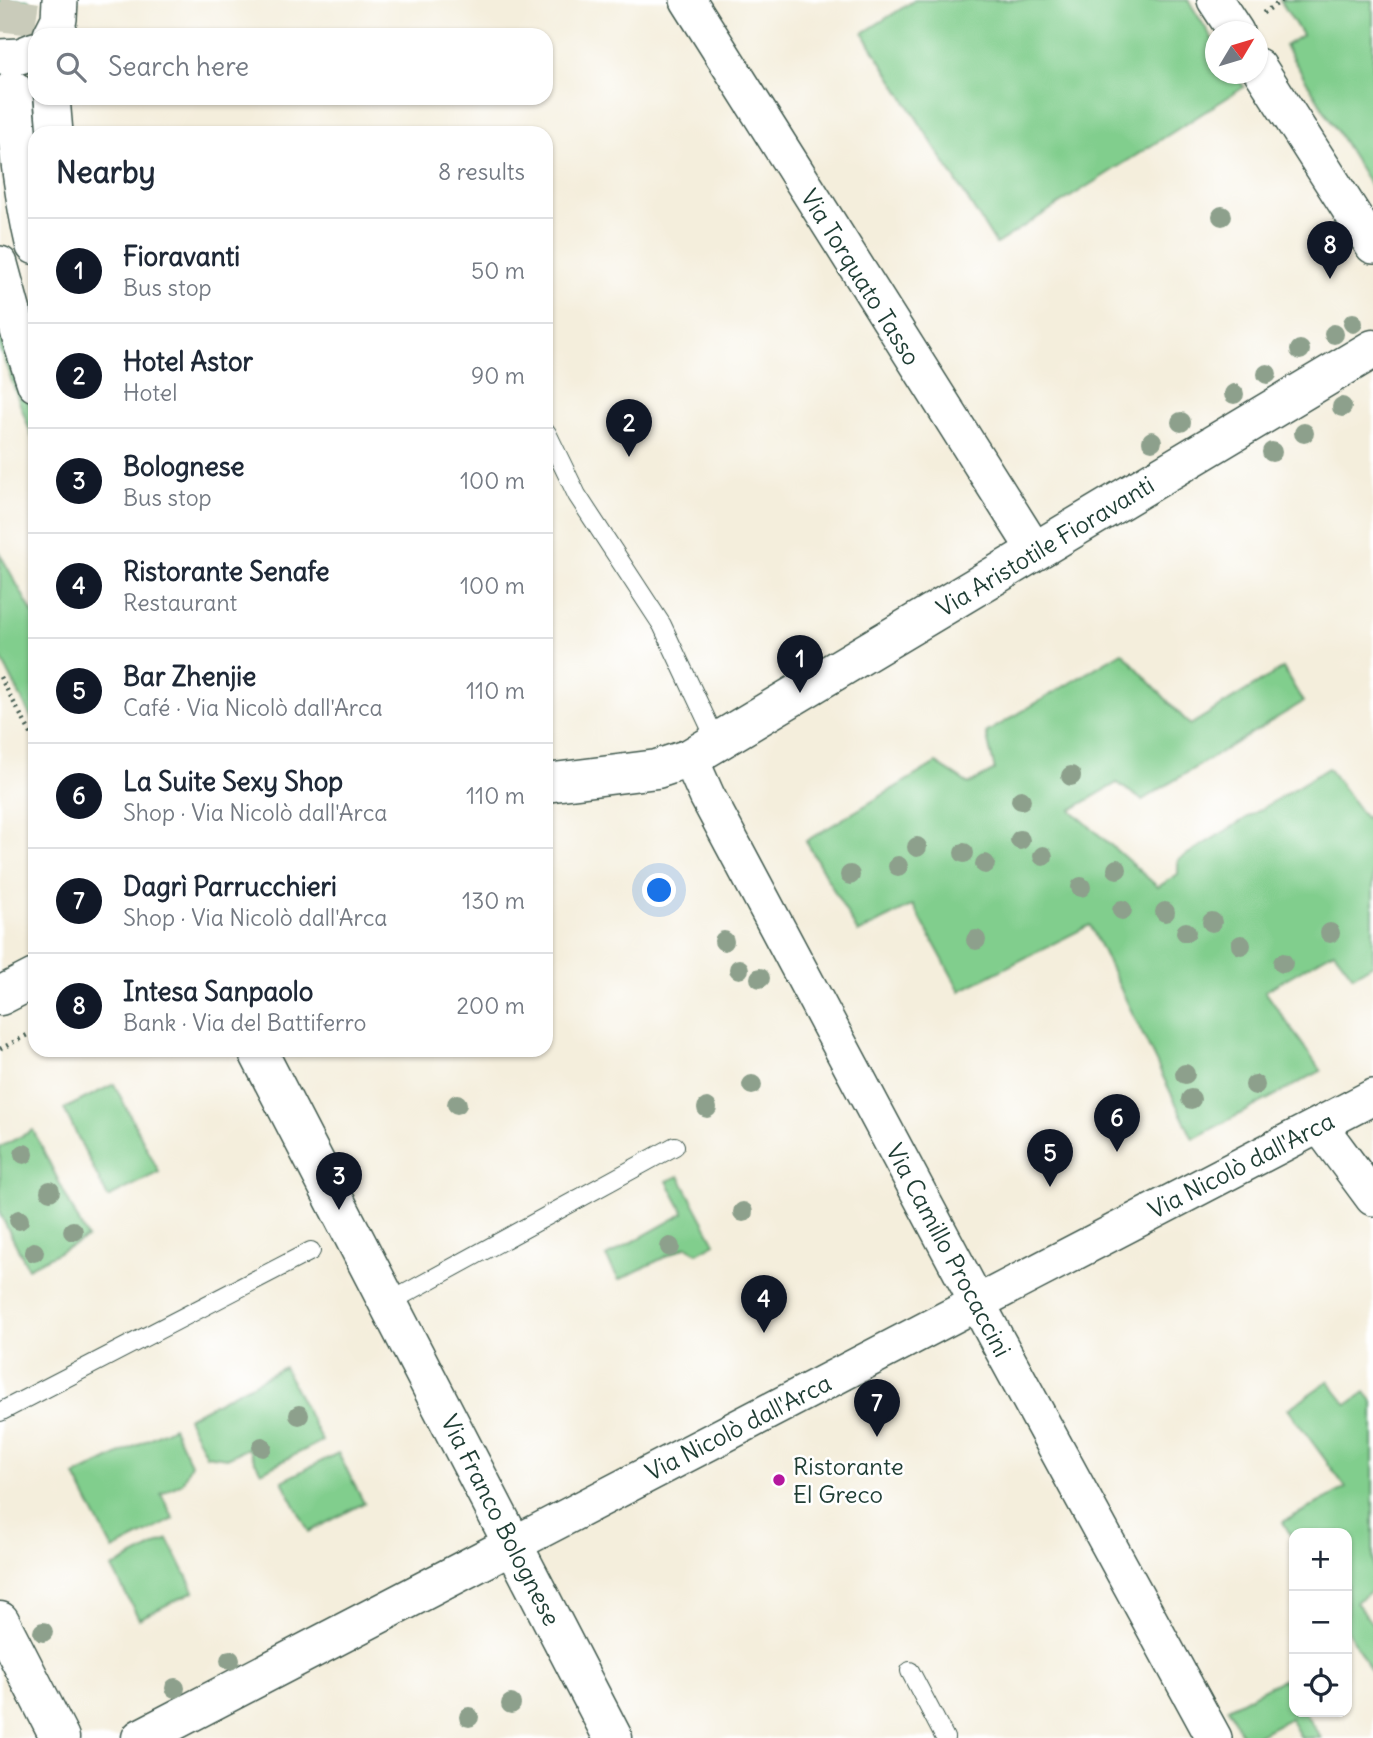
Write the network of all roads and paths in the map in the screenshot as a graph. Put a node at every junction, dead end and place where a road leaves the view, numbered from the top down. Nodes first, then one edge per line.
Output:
1 (60, 0) edge
2 (1216, 0) edge
3 (703, 6) edge
4 (1229, 21) edge
5 (54, 28) edge
6 (28, 53) edge
7 (6, 73) edge
8 (1268, 82) edge
9 (53, 105) edge
10 (54, 126) edge
11 (28, 208) edge
12 (1373, 246) edge
13 (0, 264) edge
14 (1373, 349) edge
15 (28, 362) edge
16 (553, 444) edge
17 (1035, 552) junction
18 (0, 677) edge
19 (28, 728) edge
20 (704, 750) junction
21 (553, 782) edge
22 (28, 982) edge
23 (0, 996) edge
24 (28, 1035) edge
25 (0, 1049) edge
26 (261, 1057) edge
27 (1373, 1097) edge
28 (1319, 1125) junction
29 (675, 1146) dead end
30 (1373, 1198) edge
31 (311, 1251) dead end
32 (388, 1303) junction
33 (977, 1303) junction
34 (0, 1412) edge
35 (514, 1544) junction
36 (0, 1621) edge
37 (910, 1671) dead end
38 (60, 1738) edge
39 (141, 1738) edge
40 (613, 1738) edge
41 (945, 1738) edge
42 (1214, 1738) edge

1 - 5 street
2 - 4 street
3 - 17 street, Via Torquato Tasso
6 - 7 street
7 - 11 street
8 - 12 street
9 - 10 street
13 - 15 street
14 - 17 street, Via Aristotile Fioravanti
16 - 20 lane
17 - 20 street, Via Aristotile Fioravanti
18 - 19 path
20 - 21 street, Via Aristotile Fioravanti
20 - 33 street, Via Camillo Procaccini
22 - 23 street
24 - 25 path
26 - 32 street, Via Franco Bolognese
27 - 28 street, Via Nicolò dall'Arca
28 - 30 street
28 - 33 street, Via Nicolò dall'Arca
29 - 32 lane
31 - 34 lane
32 - 35 street, Via Franco Bolognese
33 - 35 street, Via Nicolò dall'Arca
33 - 42 street, Via Camillo Procaccini
35 - 39 street, Via Nicolò dall'Arca
35 - 40 street, Via Franco Bolognese
36 - 38 street
37 - 41 lane

